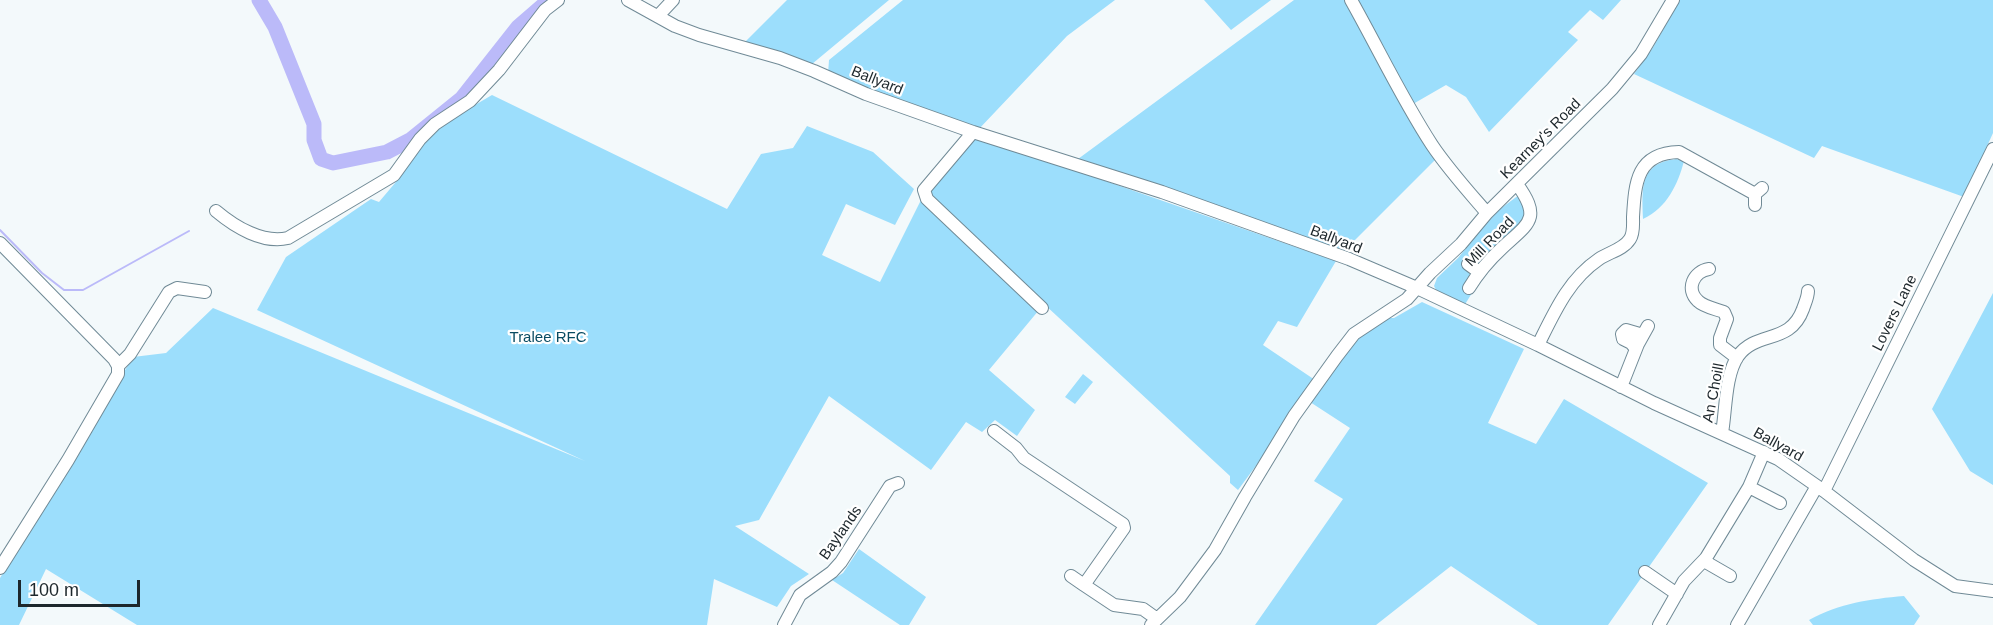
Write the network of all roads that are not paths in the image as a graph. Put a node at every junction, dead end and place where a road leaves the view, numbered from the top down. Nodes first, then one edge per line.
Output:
1 (558, 0) edge
2 (628, 0) edge
3 (673, 0) edge
4 (1351, 0) edge
5 (1672, 0) edge
6 (658, 16) junction
7 (973, 132) junction
8 (1993, 149) edge
9 (1517, 184) junction
10 (1757, 196) dead end
11 (216, 211) dead end
12 (1487, 213) junction
13 (0, 243) edge
14 (1468, 264) dead end
15 (1709, 269) dead end
16 (1479, 272) junction
17 (1417, 288) junction
18 (1469, 288) dead end
19 (205, 292) dead end
20 (1811, 294) dead end
21 (1042, 308) dead end
22 (1538, 345) junction
23 (1636, 349) junction
24 (1737, 358) junction
25 (118, 366) junction
26 (1621, 387) junction
27 (994, 431) dead end
28 (1722, 433) junction
29 (1764, 452) junction
30 (898, 483) dead end
31 (1749, 487) junction
32 (1821, 489) junction
33 (1780, 503) dead end
34 (1704, 561) junction
35 (0, 568) edge
36 (1645, 572) dead end
37 (1071, 576) dead end
38 (1730, 576) dead end
39 (1084, 585) junction
40 (1993, 591) edge
41 (1677, 594) junction
42 (1154, 622) edge
43 (784, 625) edge
44 (1659, 625) edge
45 (1737, 625) edge

1 - 11 street
2 - 6 street, Ballyard
3 - 6 street
4 - 12 street
5 - 9 street, Kearney's Road
6 - 7 street, Ballyard
7 - 17 street, Ballyard
7 - 21 street
8 - 32 street, Lovers Lane
9 - 12 street, Kearney's Road
9 - 16 street, Mill Road
10 - 22 street
12 - 17 street, Kearney's Road
13 - 25 street
14 - 16 street
15 - 24 street, An Choill
16 - 18 street, Mill Road
17 - 22 street, Ballyard
17 - 42 street, Kearney's Road
19 - 25 street
20 - 24 street, An Choill
22 - 26 street, Ballyard
23 - 23 street
23 - 26 street
24 - 28 street, An Choill
25 - 35 street
26 - 28 street, Ballyard
27 - 39 street
28 - 29 street, Ballyard
29 - 31 street
29 - 32 street, Ballyard
30 - 43 street, Baylands
31 - 33 street
31 - 34 street
32 - 40 street, Ballyard
32 - 45 street, Lovers Lane
34 - 38 street
34 - 41 street
36 - 41 street
37 - 39 street
39 - 42 street
41 - 44 street

